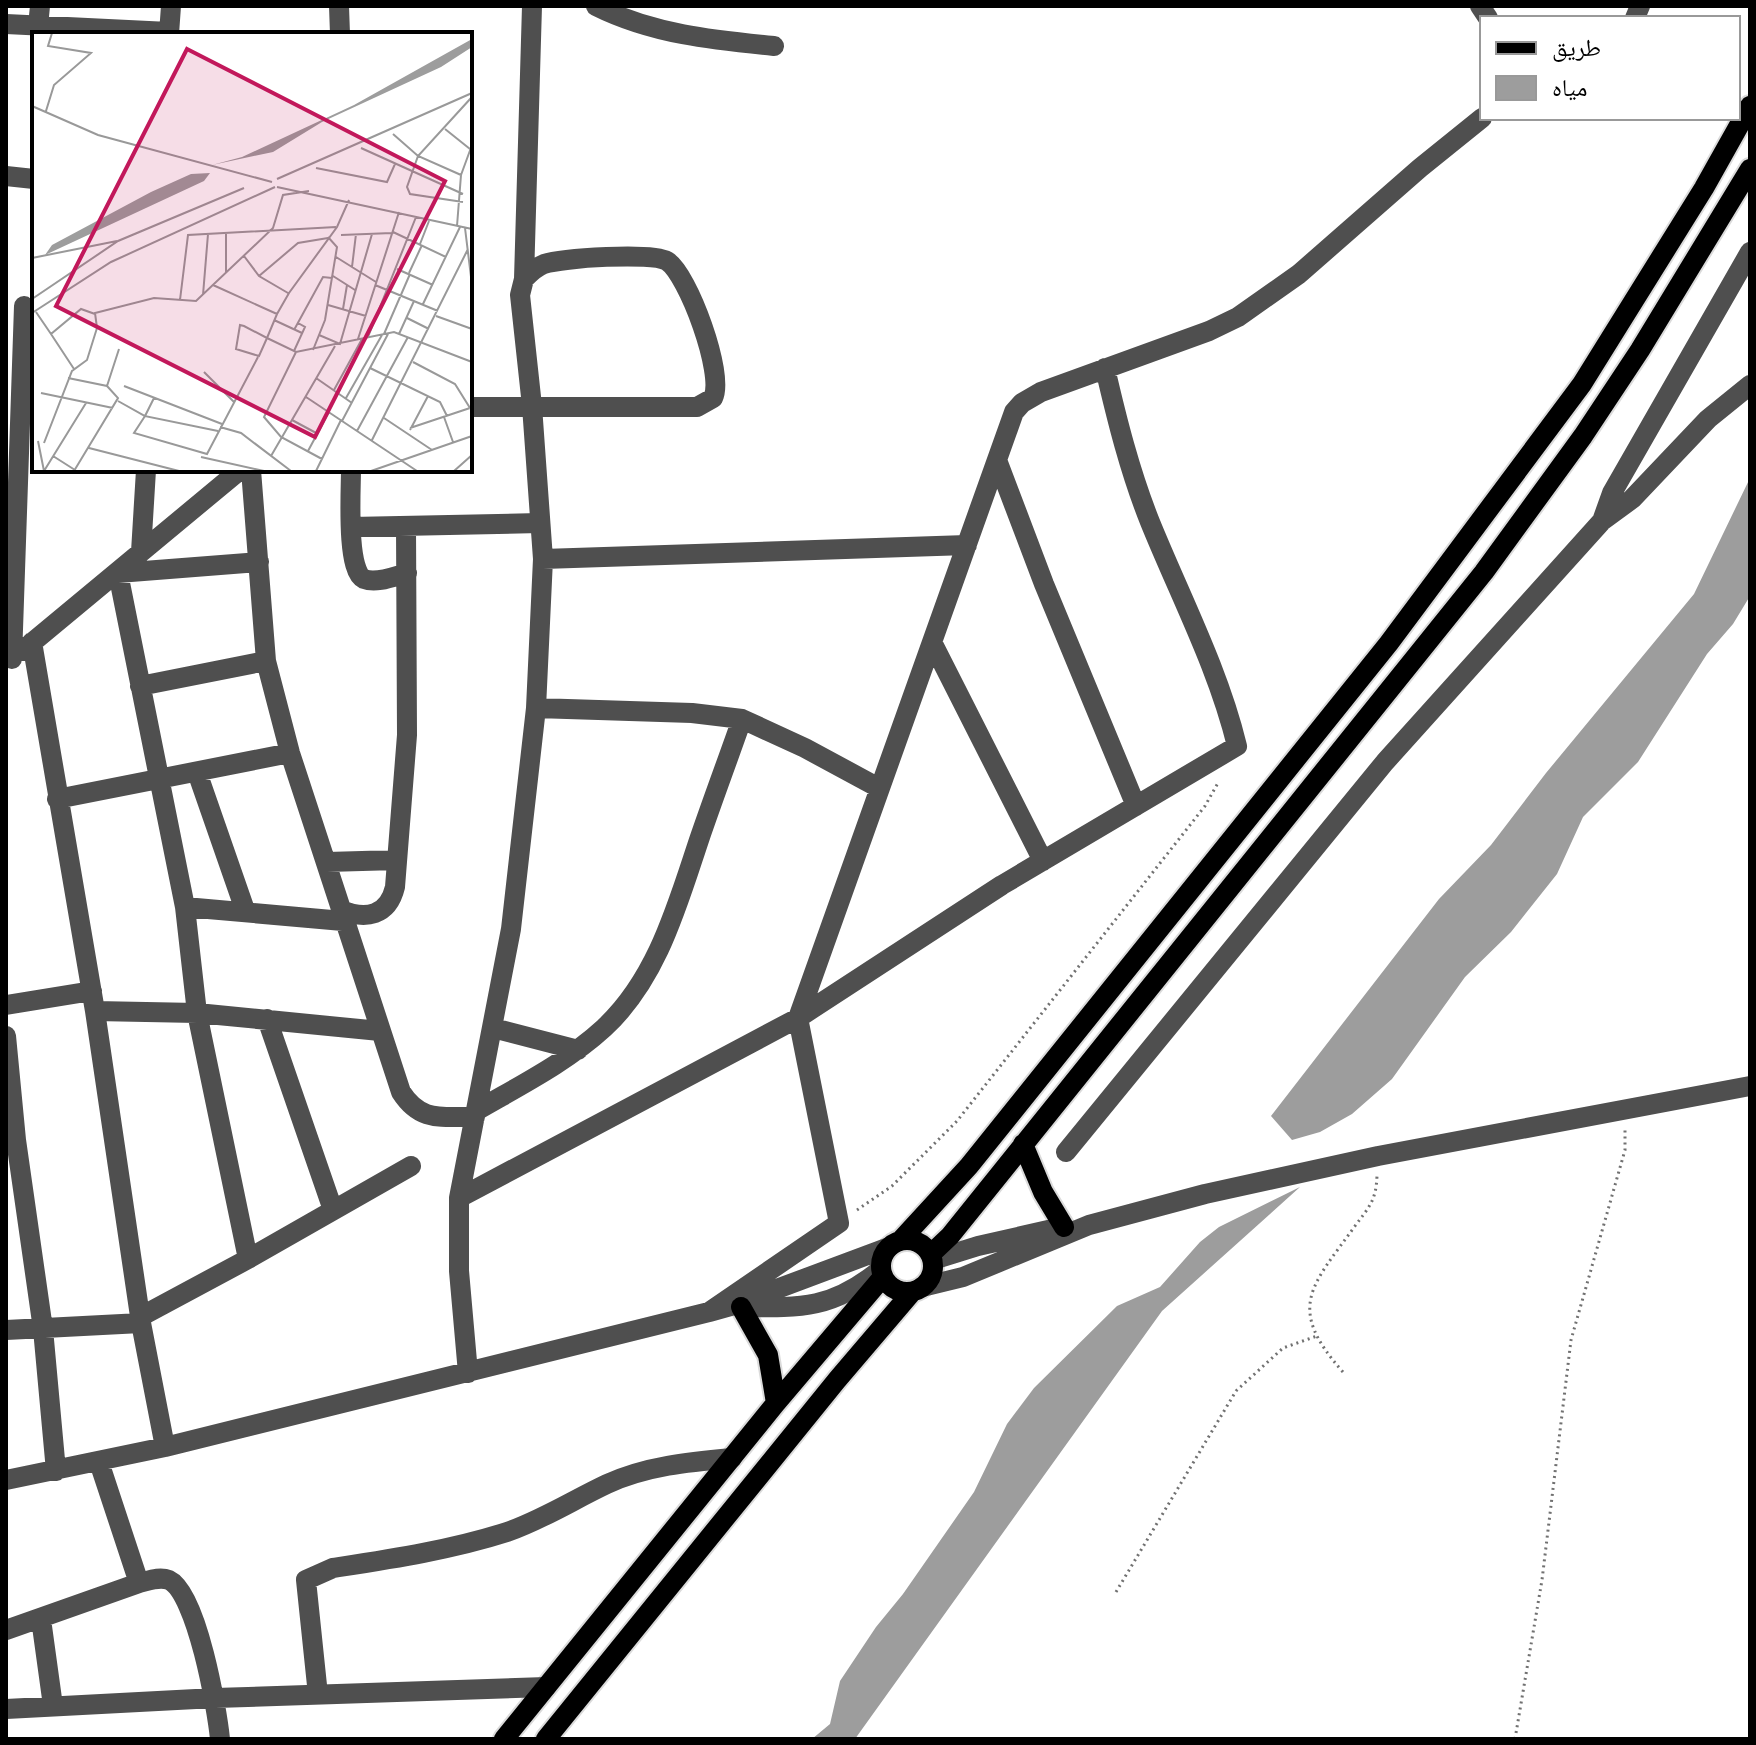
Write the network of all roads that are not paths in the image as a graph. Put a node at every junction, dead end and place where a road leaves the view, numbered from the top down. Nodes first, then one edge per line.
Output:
1 (171, 6) edge
2 (339, 6) edge
3 (532, 6) edge
4 (596, 6) edge
5 (39, 16) edge
6 (6, 24) edge
7 (161, 32) edge
8 (169, 32) edge
9 (340, 32) edge
10 (774, 46) dead end
11 (1750, 106) edge
12 (1480, 120) edge
13 (1750, 169) edge
14 (6, 176) edge
15 (32, 179) edge
16 (1750, 252) edge
17 (524, 279) junction
18 (21, 306) edge
19 (1105, 368) junction
20 (1750, 385) edge
21 (532, 406) junction
22 (472, 407) edge
23 (997, 460) junction
24 (146, 472) edge
25 (238, 472) edge
26 (251, 472) edge
27 (351, 472) edge
28 (12, 496) edge
29 (1602, 521) junction
30 (540, 523) junction
31 (406, 526) junction
32 (351, 527) junction
33 (967, 545) junction
34 (141, 552) junction
35 (543, 559) junction
36 (259, 562) junction
37 (118, 573) junction
38 (407, 573) junction
39 (32, 642) junction
40 (932, 642) junction
41 (266, 661) junction
42 (9, 662) edge
43 (140, 686) junction
44 (536, 708) junction
45 (742, 719) junction
46 (290, 753) junction
47 (197, 772) junction
48 (161, 779) junction
49 (879, 788) junction
50 (57, 799) junction
51 (1136, 806) junction
52 (397, 860) junction
53 (1043, 861) junction
54 (327, 862) junction
55 (185, 907) junction
56 (245, 910) junction
57 (342, 915) junction
58 (94, 1001) junction
59 (6, 1005) edge
60 (197, 1013) junction
61 (798, 1018) junction
62 (267, 1019) junction
63 (493, 1028) junction
64 (380, 1031) junction
65 (6, 1036) edge
66 (578, 1050) junction
67 (1750, 1086) edge
68 (476, 1114) junction
69 (11, 1140) edge
70 (1023, 1144) junction
71 (1066, 1152) dead end
72 (411, 1166) dead end
73 (459, 1198) junction
74 (333, 1210) junction
75 (1089, 1225) junction
76 (1064, 1227) junction
77 (895, 1244) junction
78 (932, 1257) junction
79 (248, 1259) junction
80 (881, 1274) junction
81 (917, 1290) junction
82 (738, 1306) junction
83 (709, 1312) junction
84 (140, 1320) junction
85 (43, 1329) junction
86 (6, 1330) edge
87 (468, 1373) junction
88 (776, 1403) junction
89 (165, 1447) junction
90 (732, 1458) junction
91 (99, 1462) junction
92 (56, 1471) junction
93 (6, 1480) edge
94 (139, 1583) junction
95 (41, 1619) junction
96 (6, 1630) edge
97 (546, 1687) junction
98 (318, 1695) junction
99 (215, 1698) junction
100 (53, 1706) junction
101 (6, 1709) edge
102 (220, 1739) edge
103 (504, 1739) edge
104 (546, 1739) edge

1 - 8 street
2 - 9 street
3 - 17 street
4 - 10 street
5 - 6 street
5 - 7 street
11 - 77 main road
12 - 19 street
13 - 70 main road
14 - 15 street
16 - 29 street
17 - 21 street
17 - 21 street
18 - 28 street
19 - 23 street
19 - 51 street
20 - 29 street
21 - 22 street
21 - 30 street
23 - 33 street
23 - 51 street
24 - 34 street
25 - 34 street
26 - 36 street
27 - 32 street
28 - 42 street
29 - 71 street
30 - 31 street
30 - 35 street
31 - 32 street
31 - 38 street
32 - 38 street
33 - 35 street
33 - 40 street
34 - 37 street
35 - 44 street
36 - 37 street
36 - 41 street
37 - 39 street
37 - 43 street
38 - 52 street
39 - 42 street
39 - 50 street
40 - 49 street
40 - 53 street
41 - 43 street
41 - 46 street
43 - 48 street
44 - 45 street
44 - 63 street
45 - 49 street
45 - 66 street
46 - 47 street
46 - 54 street
47 - 48 street
47 - 56 street
48 - 50 street
48 - 55 street
49 - 61 street
50 - 58 street
51 - 53 street
52 - 54 street
52 - 57 street
53 - 61 street
54 - 57 street
55 - 56 street
55 - 60 street
56 - 57 street
57 - 64 street
58 - 59 street
58 - 60 street
58 - 84 street
60 - 62 street
60 - 79 street
61 - 73 street
61 - 83 street
62 - 64 street
62 - 74 street
63 - 66 street
63 - 68 street
64 - 68 street
65 - 69 street
66 - 68 street
67 - 75 street
68 - 73 street
69 - 85 street
70 - 76 main road
70 - 78 main road
72 - 74 street
73 - 87 street
74 - 79 street
75 - 76 street
75 - 81 street
76 - 78 street
77 - 78 main road
77 - 80 main road
77 - 82 street
78 - 81 main road
79 - 84 street
80 - 81 main road
80 - 82 street
80 - 88 main road
81 - 104 main road
82 - 83 street
82 - 88 main road
83 - 87 street
84 - 85 street
84 - 89 street
85 - 86 street
85 - 92 street
87 - 89 street
88 - 90 main road
89 - 91 street
90 - 97 main road
90 - 98 street
91 - 92 street
91 - 94 street
92 - 93 street
94 - 95 street
94 - 99 street
95 - 96 street
95 - 100 street
97 - 98 street
97 - 103 main road
98 - 99 street
99 - 100 street
99 - 102 street
100 - 101 street

